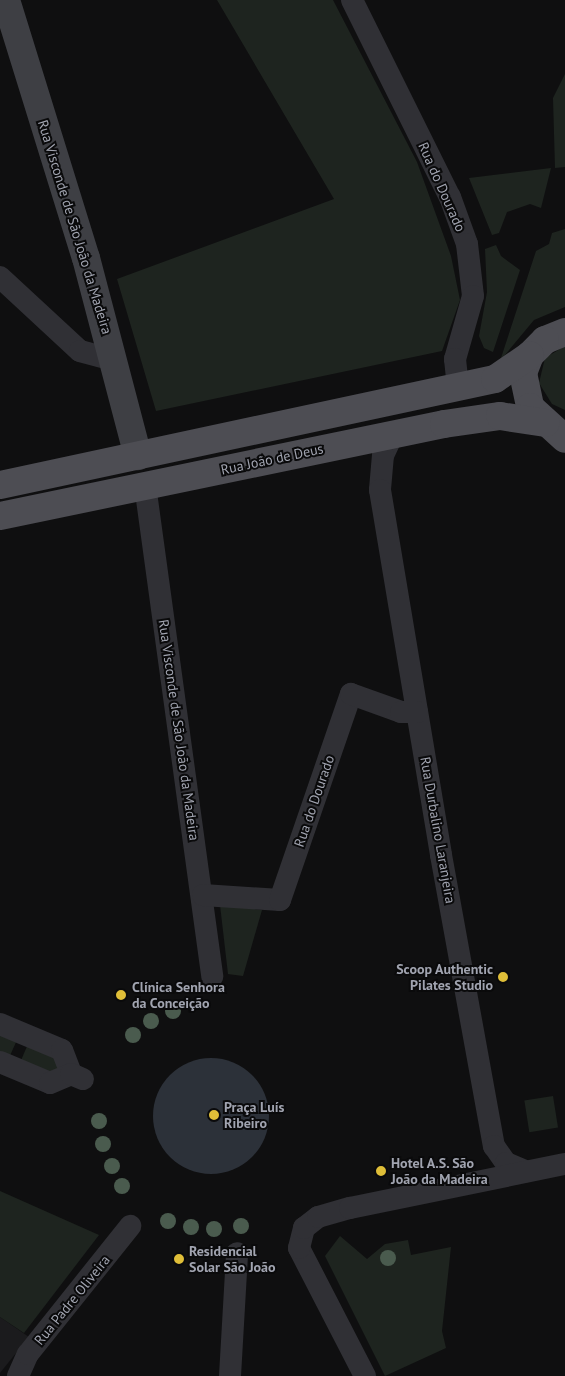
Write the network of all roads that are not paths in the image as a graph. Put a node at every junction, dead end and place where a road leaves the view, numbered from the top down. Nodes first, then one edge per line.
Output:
1 (6, 0) edge
2 (352, 0) edge
3 (0, 277) edge
4 (565, 332) edge
5 (530, 355) junction
6 (114, 360) junction
7 (458, 387) junction
8 (557, 430) edge
9 (393, 434) junction
10 (138, 456) junction
11 (0, 485) edge
12 (145, 485) junction
13 (0, 516) edge
14 (417, 712) junction
15 (203, 896) junction
16 (212, 976) dead end
17 (0, 1024) edge
18 (0, 1062) edge
19 (565, 1164) edge
20 (525, 1171) junction
21 (130, 1226) dead end
22 (237, 1253) dead end
23 (18, 1376) edge
24 (230, 1376) edge
25 (365, 1376) edge

1 - 6 street, Rua Visconde de São João da Madeira
2 - 7 street, Rua do Dourado
3 - 6 street
4 - 5 main road
5 - 7 main road
5 - 8 main road
6 - 10 street, Rua Visconde de São João da Madeira
7 - 10 main road
8 - 9 main road, Rua João de Deus
9 - 12 main road, Rua João de Deus
9 - 14 street, Rua Durbalino Laranjeira
10 - 11 main road
12 - 13 main road, Rua João de Deus
12 - 15 street, Rua Visconde de São João da Madeira
14 - 15 street, Rua do Dourado
14 - 20 street, Rua Durbalino Laranjeira
15 - 16 street, Rua Visconde de São João da Madeira
17 - 18 street
19 - 20 street
20 - 25 street
21 - 23 street, Rua Padre Oliveira
22 - 24 street

